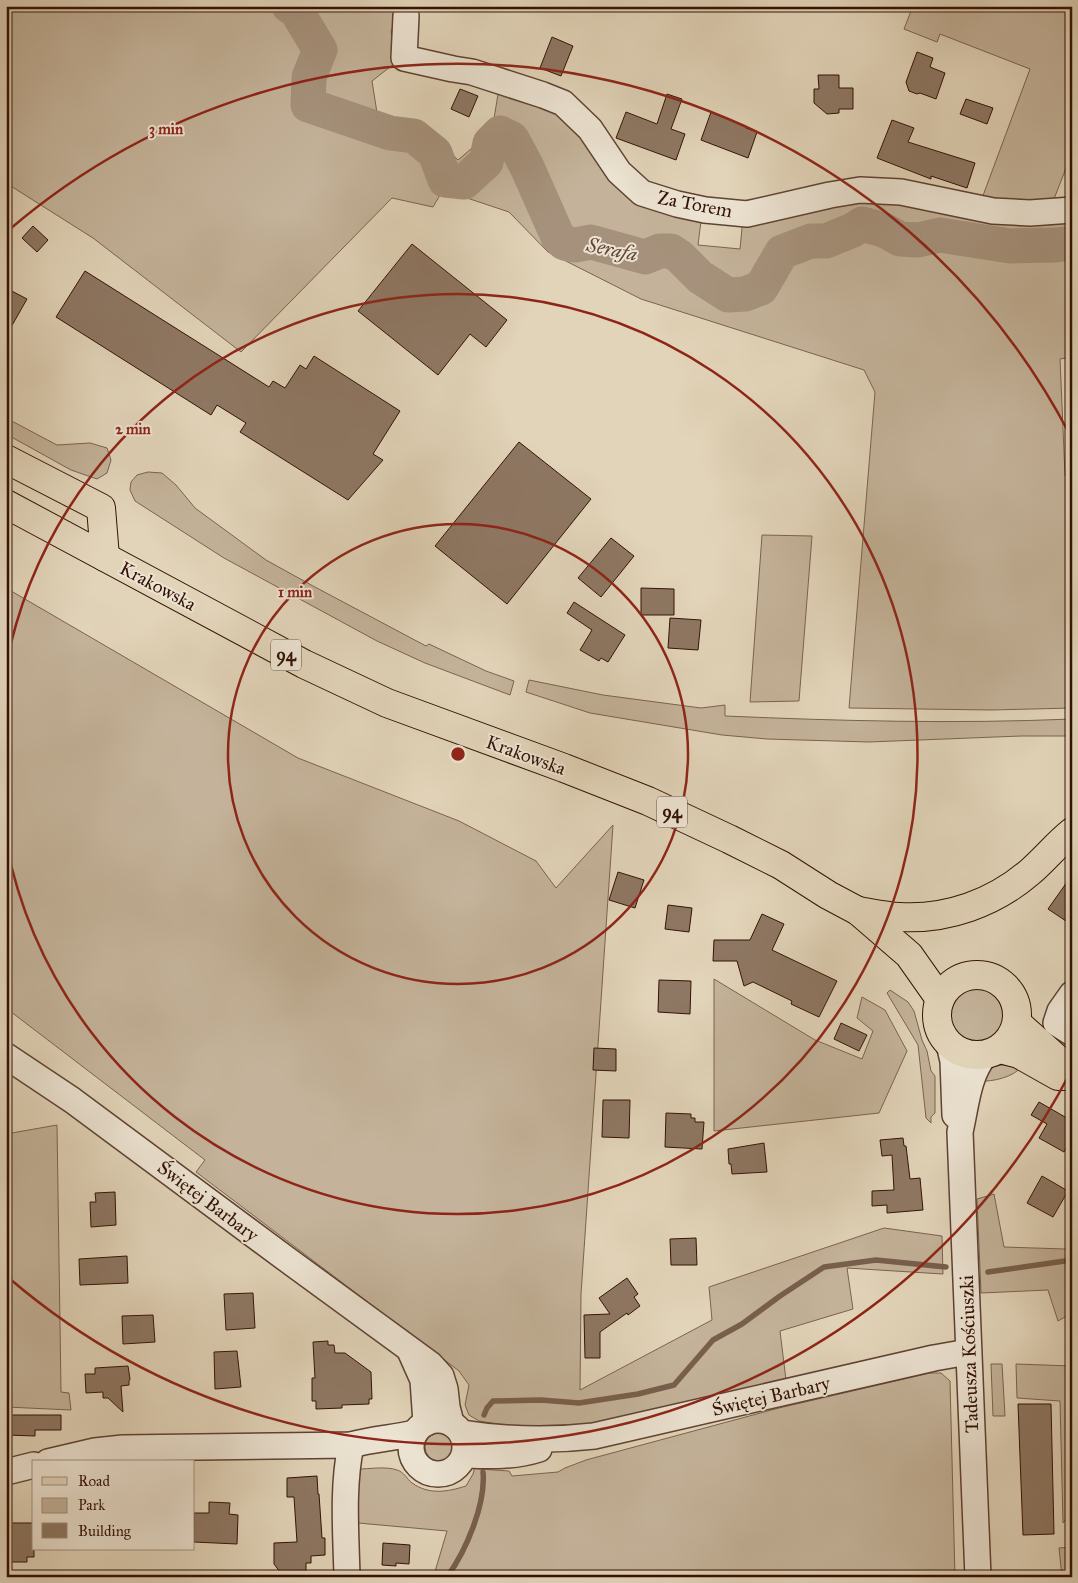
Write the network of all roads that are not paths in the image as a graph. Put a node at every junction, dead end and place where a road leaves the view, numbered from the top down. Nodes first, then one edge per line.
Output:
1 (406, 16) dead end
2 (1072, 210) edge
3 (6, 459) edge
4 (6, 504) edge
5 (105, 557) junction
6 (1072, 832) edge
7 (858, 910) junction
8 (909, 955) junction
9 (960, 978) junction
10 (1072, 994) edge
11 (940, 999) junction
12 (1017, 1023) junction
13 (1072, 1033) edge
14 (949, 1044) junction
15 (993, 1052) junction
16 (6, 1056) edge
17 (1071, 1077) edge
18 (960, 1132) junction
19 (408, 1348) junction
20 (968, 1352) junction
21 (417, 1437) junction
22 (459, 1437) junction
23 (351, 1445) junction
24 (56, 1460) edge
25 (32, 1466) edge
26 (6, 1472) edge
27 (347, 1577) edge
28 (978, 1577) edge

1 - 2 street, Za Torem
3 - 5 main road, Krakowska
4 - 5 main road, Krakowska / 94
5 - 7 main road, Krakowska / 94
6 - 7 main road, 94
7 - 8 main road, Krakowska
8 - 9 main road, Krakowska
8 - 11 main road, Krakowska
9 - 11 main road
9 - 12 main road
10 - 13 street
11 - 14 main road
12 - 15 main road
12 - 17 main road
14 - 15 main road
14 - 18 street, Tadeusza Kościuszki
15 - 17 main road
15 - 18 street, Tadeusza Kościuszki
16 - 19 street, Świętej Barbary
18 - 20 street, Tadeusza Kościuszki
19 - 21 street, Świętej Barbary
19 - 22 street, Świętej Barbary
20 - 22 street, Świętej Barbary
20 - 28 street, Tadeusza Kościuszki
21 - 22 street
21 - 22 street
21 - 23 street
23 - 24 street
23 - 27 street
25 - 26 street

